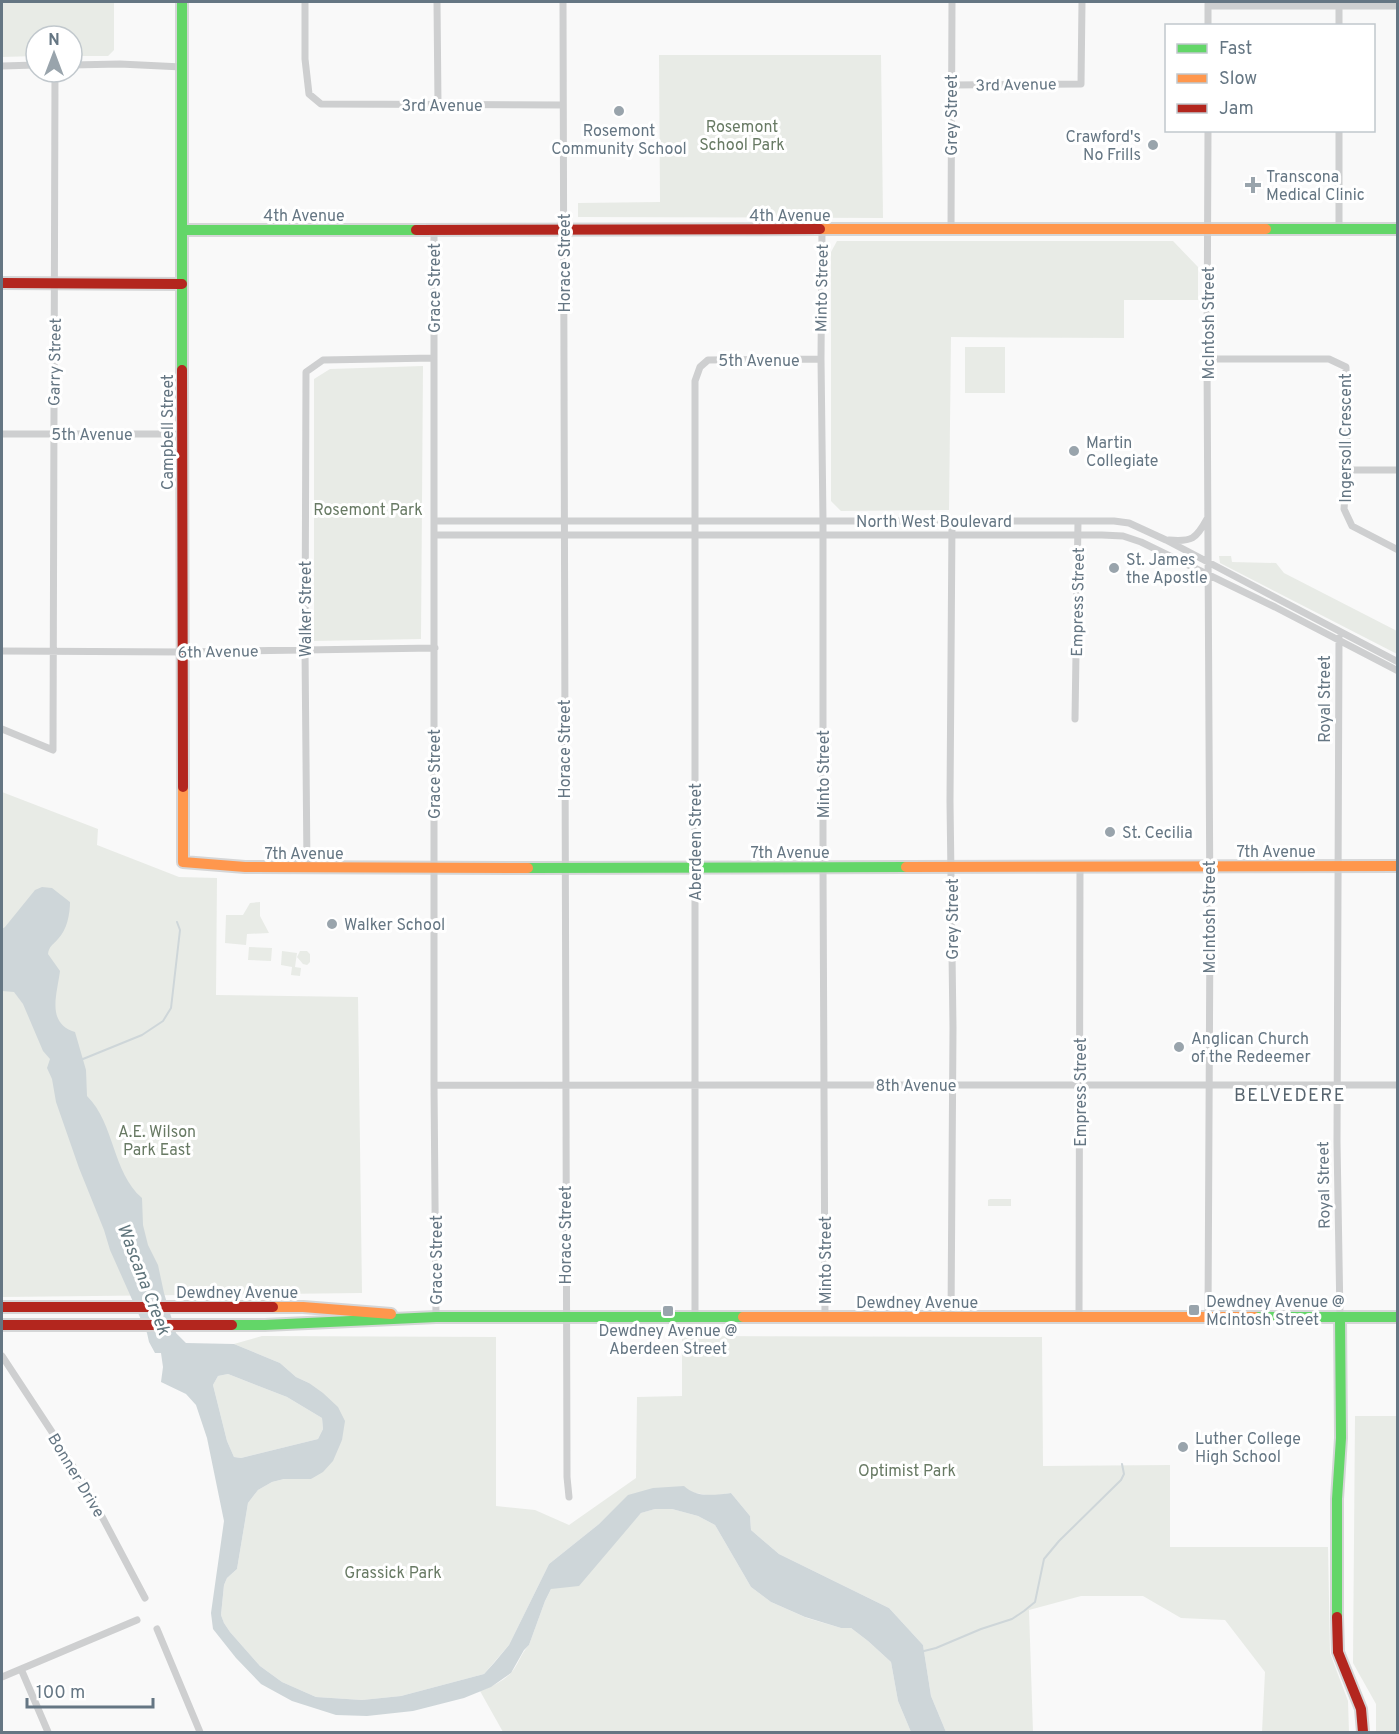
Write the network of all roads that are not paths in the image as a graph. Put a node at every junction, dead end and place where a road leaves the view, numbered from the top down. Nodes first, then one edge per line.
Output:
1 (182, 2) edge
2 (305, 2) edge
3 (436, 2) edge
4 (563, 2) edge
5 (952, 2) edge
6 (1082, 2) edge
7 (1208, 4) edge
8 (1339, 4) edge
9 (1398, 6) edge
10 (1208, 24) edge
11 (1339, 24) edge
12 (24, 65) edge
13 (84, 65) edge
14 (2, 66) edge
15 (182, 67) junction
16 (55, 84) edge
17 (951, 85) junction
18 (438, 105) junction
19 (563, 105) junction
20 (1208, 132) edge
21 (1340, 132) edge
22 (1208, 228) junction
23 (564, 229) junction
24 (1339, 229) junction
25 (1398, 229) edge
26 (182, 230) junction
27 (822, 230) junction
28 (951, 230) junction
29 (434, 231) junction
30 (2, 283) edge
31 (56, 284) junction
32 (182, 284) junction
33 (434, 358) junction
34 (821, 359) junction
35 (1207, 359) junction
36 (700, 367) joint
37 (2, 434) edge
38 (54, 434) junction
39 (182, 434) junction
40 (1347, 470) junction
41 (1398, 470) edge
42 (1208, 516) junction
43 (436, 521) junction
44 (563, 521) junction
45 (696, 521) junction
46 (823, 521) junction
47 (952, 521) junction
48 (1078, 521) junction
49 (436, 535) junction
50 (563, 535) junction
51 (696, 535) junction
52 (823, 535) junction
53 (952, 535) junction
54 (1078, 535) junction
55 (1166, 540) junction
56 (1398, 550) edge
57 (1208, 563) junction
58 (1208, 574) junction
59 (1340, 637) junction
60 (435, 648) junction
61 (305, 650) junction
62 (2, 651) edge
63 (54, 652) junction
64 (182, 652) junction
65 (1398, 662) edge
66 (1398, 671) edge
67 (1075, 719) dead end
68 (2, 729) edge
69 (183, 862) joint
70 (1209, 866) junction
71 (1339, 866) junction
72 (1398, 866) edge
73 (434, 867) junction
74 (695, 867) junction
75 (823, 867) junction
76 (952, 867) junction
77 (1080, 867) junction
78 (307, 868) junction
79 (564, 868) junction
80 (1079, 1084) junction
81 (1209, 1084) junction
82 (1338, 1084) junction
83 (434, 1085) junction
84 (695, 1085) junction
85 (952, 1085) junction
86 (1398, 1085) edge
87 (565, 1086) junction
88 (824, 1086) junction
89 (2, 1307) edge
90 (436, 1317) junction
91 (565, 1317) junction
92 (695, 1317) junction
93 (825, 1317) junction
94 (951, 1317) junction
95 (1079, 1317) junction
96 (1208, 1317) junction
97 (1340, 1317) junction
98 (1398, 1317) edge
99 (2, 1325) edge
100 (2, 1356) edge
101 (569, 1497) dead end
102 (145, 1598) dead end
103 (136, 1620) dead end
104 (157, 1629) dead end
105 (21, 1669) junction
106 (2, 1677) edge
107 (48, 1732) edge
108 (200, 1732) edge
109 (1363, 1732) edge

1 - 15 street, Campbell Street
2 - 18 street, 3rd Avenue
3 - 18 street
4 - 19 street, Horace Street
5 - 17 street, Grey Street
6 - 17 street, 3rd Avenue
7 - 8 street
7 - 10 street
8 - 9 street
8 - 11 street
12 - 14 street
13 - 15 street
15 - 26 street, Campbell Street
16 - 31 street, Garry Street
17 - 28 street, Grey Street
18 - 19 street, 3rd Avenue
19 - 23 street, Horace Street
20 - 22 street, McIntosh Street
21 - 24 street
22 - 24 street, 4th Avenue
22 - 28 street, 4th Avenue
22 - 35 street, McIntosh Street
23 - 27 street, 4th Avenue
23 - 29 street, 4th Avenue
23 - 44 street, Horace Street
24 - 25 street, 4th Avenue
26 - 29 street, 4th Avenue
26 - 32 street, Campbell Street
27 - 28 street, 4th Avenue
27 - 34 street, Minto Street
29 - 33 street, Grace Street
30 - 31 street
31 - 32 street
31 - 38 street, Garry Street
32 - 39 street, Campbell Street
33 - 43 street, Grace Street
33 - 61 street, Walker Street
34 - 36 street, 5th Avenue
34 - 46 street, Minto Street
35 - 40 street, Ingersoll Crescent
35 - 42 street, McIntosh Street
36 - 45 street, Aberdeen Street
37 - 38 street, 5th Avenue
38 - 39 street, 5th Avenue
38 - 63 street, Garry Street
39 - 64 street, Campbell Street
40 - 41 street
40 - 56 street, Ingersoll Crescent
42 - 55 street
42 - 57 street, McIntosh Street
43 - 44 street, North West Boulevard
43 - 49 street, Grace Street
44 - 45 street, North West Boulevard
44 - 50 street, Horace Street
45 - 46 street, North West Boulevard
45 - 51 street, Aberdeen Street
46 - 47 street, North West Boulevard
46 - 52 street, Minto Street
47 - 48 street, North West Boulevard
47 - 53 street, Grey Street
48 - 54 street, Empress Street
48 - 55 street, North West Boulevard
49 - 50 street, North West Boulevard
49 - 60 street, Grace Street
50 - 51 street, North West Boulevard
50 - 79 street, Horace Street
51 - 52 street, North West Boulevard
51 - 74 street, Aberdeen Street
52 - 53 street, North West Boulevard
52 - 75 street, Minto Street
53 - 54 street, North West Boulevard
53 - 76 street, Grey Street
54 - 58 street, North West Boulevard
54 - 67 street, Empress Street
55 - 57 street, North West Boulevard
57 - 58 street, McIntosh Street
57 - 59 street, North West Boulevard
58 - 59 street, North West Boulevard
58 - 70 street, McIntosh Street
59 - 65 street, North West Boulevard
59 - 66 street, North West Boulevard
59 - 71 street, Royal Street
60 - 61 street, 6th Avenue
60 - 73 street, Grace Street
61 - 64 street, 6th Avenue
61 - 78 street, Walker Street
62 - 63 street, 6th Avenue
63 - 64 street, 6th Avenue
63 - 68 street, Garry Street
64 - 69 street, Campbell Street
69 - 78 street, 7th Avenue
70 - 71 street, 7th Avenue
70 - 77 street, 7th Avenue
70 - 81 street, McIntosh Street
71 - 72 street, 7th Avenue
71 - 82 street, Royal Street
73 - 78 street, 7th Avenue
73 - 79 street, 7th Avenue
73 - 83 street, Grace Street
74 - 75 street, 7th Avenue
74 - 79 street, 7th Avenue
74 - 84 street, Aberdeen Street
75 - 76 street, 7th Avenue
75 - 88 street, Minto Street
76 - 77 street, 7th Avenue
76 - 85 street, Grey Street
77 - 80 street, Empress Street
79 - 87 street, Horace Street
80 - 81 street, 8th Avenue
80 - 85 street, 8th Avenue
80 - 95 street, Empress Street
81 - 82 street, 8th Avenue
81 - 96 street, McIntosh Street
82 - 86 street, 8th Avenue
82 - 97 street, Royal Street
83 - 87 street, 8th Avenue
83 - 90 street, Grace Street
84 - 87 street, 8th Avenue
84 - 88 street, 8th Avenue
84 - 92 street, Aberdeen Street
85 - 88 street, 8th Avenue
85 - 94 street, Grey Street
87 - 91 street, Horace Street
88 - 93 street, Minto Street
89 - 90 street, Dewdney Avenue
90 - 91 street, Dewdney Avenue
90 - 99 street, Dewdney Avenue
91 - 92 street, Dewdney Avenue
91 - 101 street, Horace Street
92 - 93 street, Dewdney Avenue
93 - 94 street, Dewdney Avenue
94 - 95 street, Dewdney Avenue
95 - 96 street, Dewdney Avenue
96 - 97 street, Dewdney Avenue
97 - 98 street, Dewdney Avenue
97 - 109 street, Royal Street
100 - 102 street, Bonner Drive
103 - 105 street
104 - 108 street
105 - 106 street
105 - 107 street

